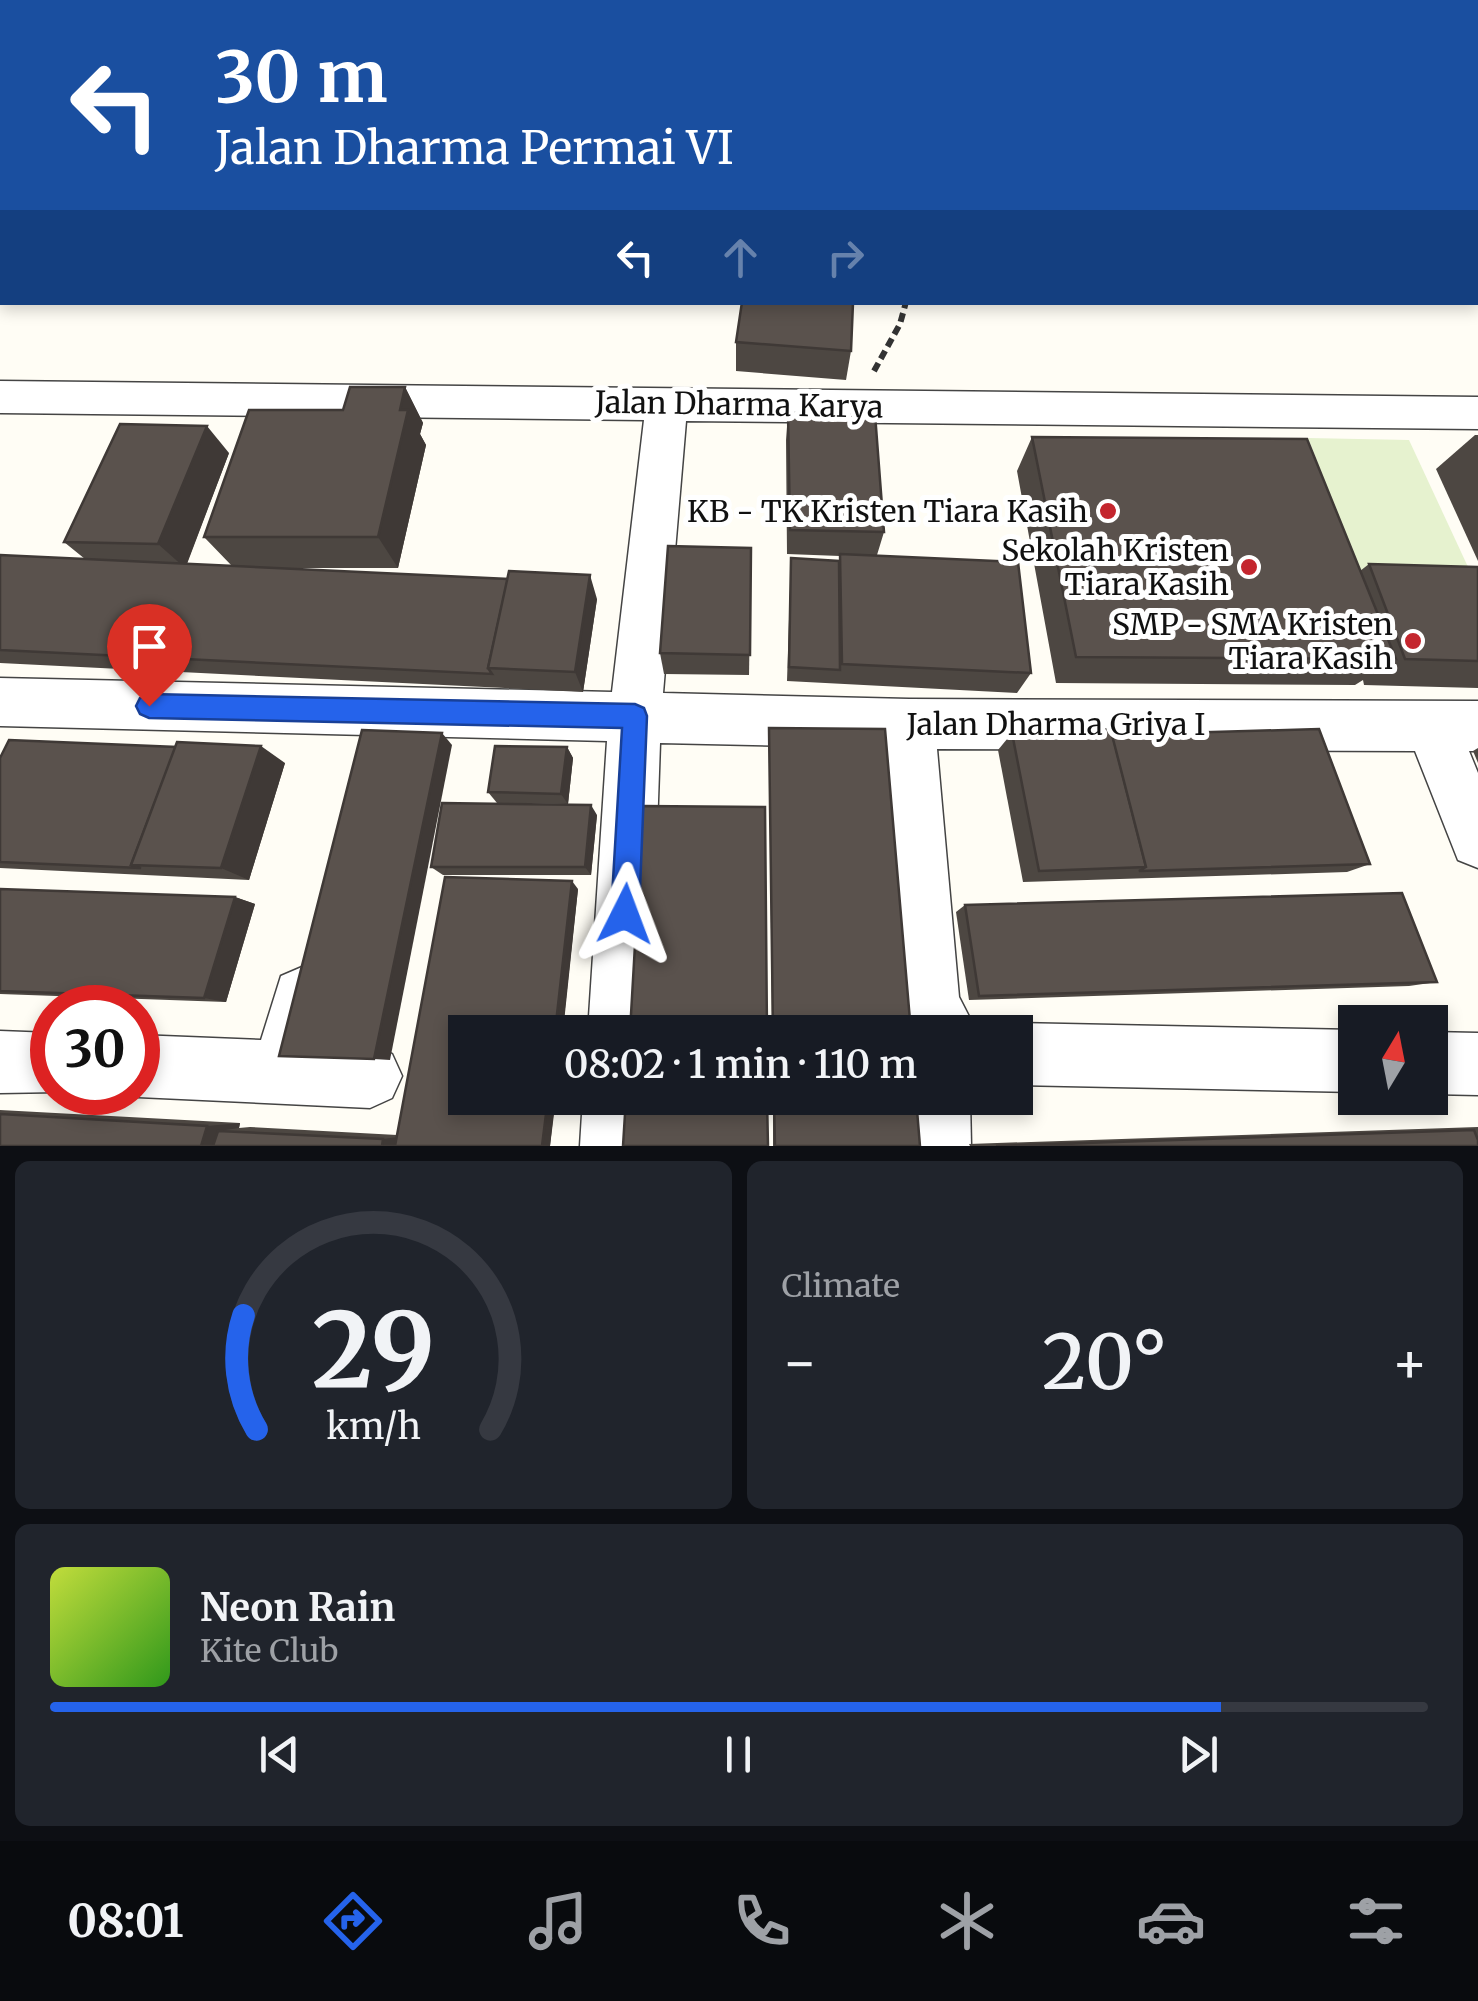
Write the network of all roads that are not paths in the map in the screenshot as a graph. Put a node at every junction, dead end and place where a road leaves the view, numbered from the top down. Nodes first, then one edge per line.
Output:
1 (0, 397) edge
2 (667, 402) junction
3 (1478, 413) edge
4 (0, 702) edge
5 (372, 712) junction
6 (635, 716) junction
7 (909, 724) junction
8 (1455, 726) edge
9 (358, 768) edge
10 (1478, 840) edge
11 (316, 938) edge
12 (620, 1015) edge
13 (935, 1015) edge
14 (1033, 1054) edge
15 (1338, 1061) edge
16 (0, 1062) edge
17 (30, 1063) edge
18 (1448, 1063) edge
19 (1478, 1064) edge
20 (160, 1067) edge
21 (284, 1071) junction
22 (370, 1076) edge
23 (614, 1115) edge
24 (938, 1115) edge
25 (613, 1146) edge
26 (938, 1146) edge

1 - 2 street, Jalan Dharma Karya
2 - 3 street, Jalan Dharma Karya
2 - 6 street
4 - 5 street, Jalan Dharma Griya I
5 - 6 street, Jalan Dharma Griya I
5 - 9 street
6 - 7 street, Jalan Dharma Griya I
6 - 12 street
7 - 8 street, Jalan Dharma Griya I
7 - 13 street
8 - 10 street
11 - 21 street
14 - 15 street
16 - 17 street
18 - 19 street
20 - 21 street
21 - 22 street
23 - 25 street
24 - 26 street

